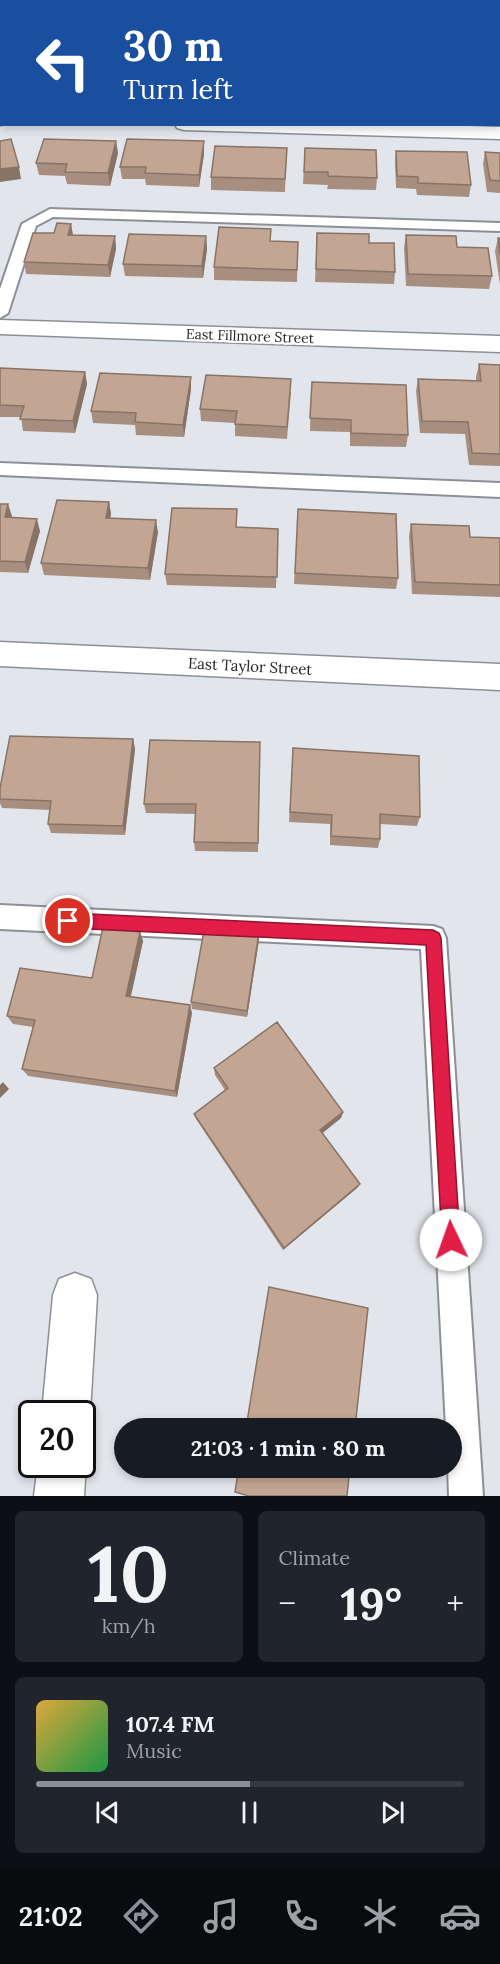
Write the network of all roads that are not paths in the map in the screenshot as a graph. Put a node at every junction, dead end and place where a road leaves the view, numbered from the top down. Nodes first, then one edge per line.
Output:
1 (258, 126) edge
2 (500, 133) edge
3 (500, 227) edge
4 (0, 313) edge
5 (0, 327) edge
6 (500, 344) edge
7 (0, 469) edge
8 (500, 490) edge
9 (0, 654) edge
10 (500, 677) edge
11 (0, 917) edge
12 (75, 1295) dead end
13 (67, 1400) edge
14 (61, 1478) edge
15 (59, 1496) edge
16 (466, 1496) edge

1 - 2 street
3 - 4 lane
5 - 6 street, East Fillmore Street
7 - 8 lane
9 - 10 street, East Taylor Street
11 - 16 lane
12 - 13 street
14 - 15 street

